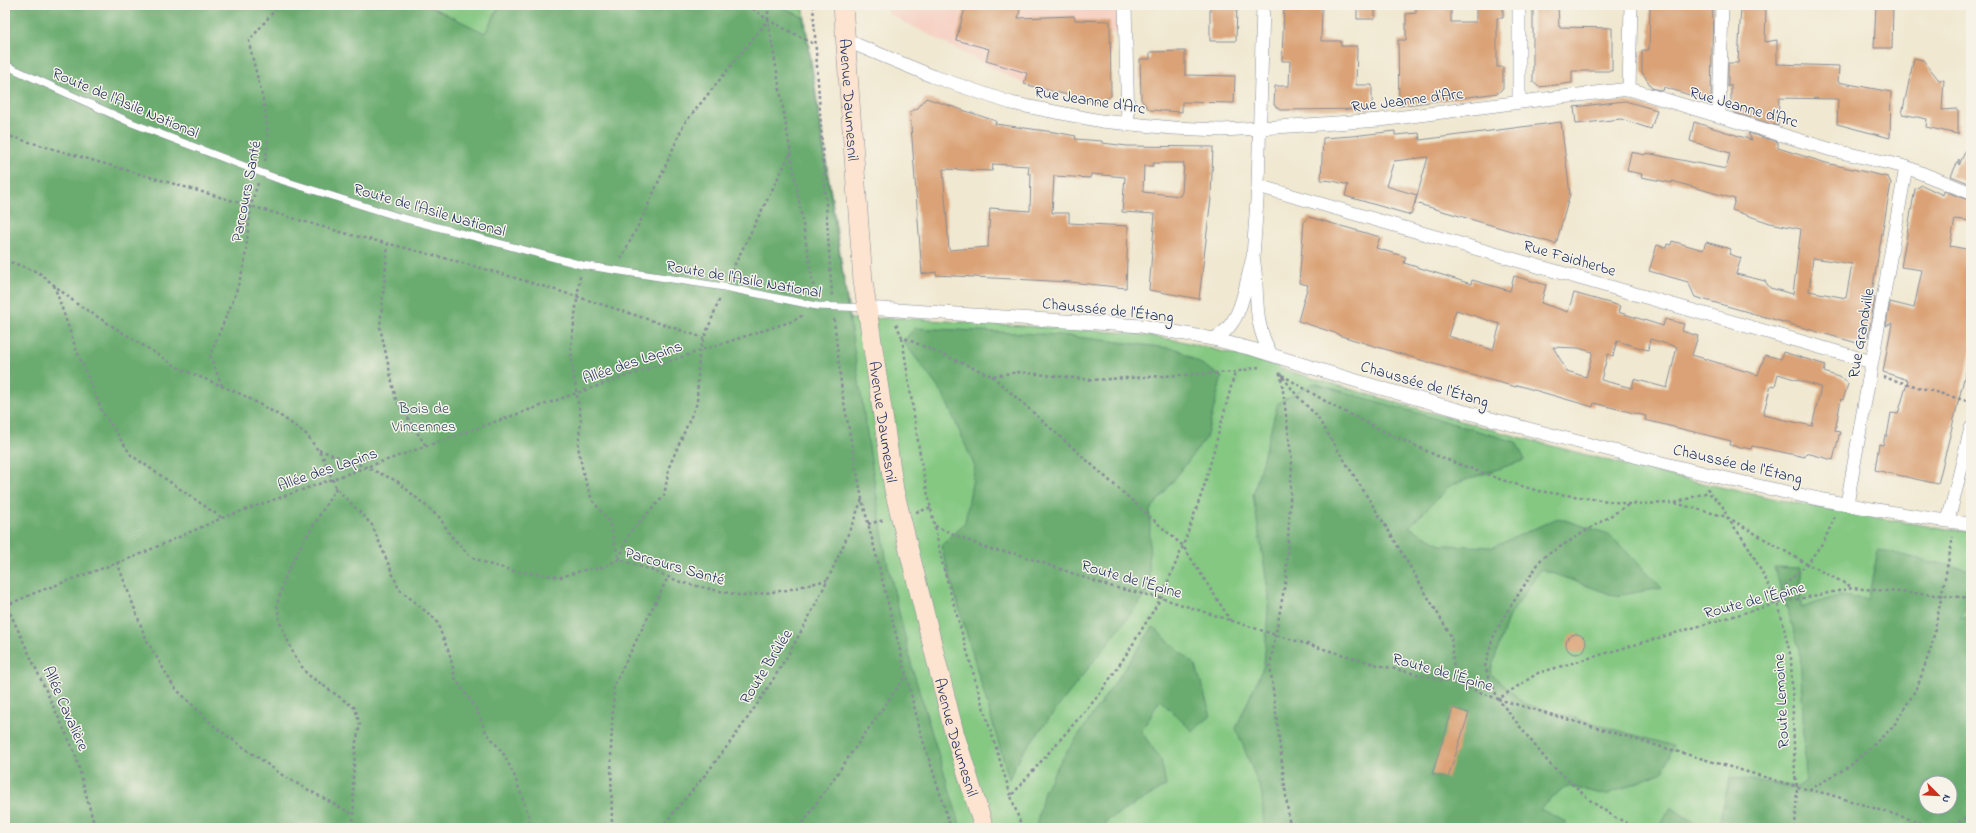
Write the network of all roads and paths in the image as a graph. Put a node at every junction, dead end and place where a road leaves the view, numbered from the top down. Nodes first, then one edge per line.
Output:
1 (279, 5) edge
2 (748, 5) edge
3 (768, 5) edge
4 (813, 5) edge
5 (843, 5) edge
6 (1125, 5) edge
7 (1263, 5) edge
8 (1519, 5) edge
9 (1631, 5) edge
10 (1722, 5) edge
11 (768, 20) junction
12 (845, 40) junction
13 (814, 44) junction
14 (5, 65) edge
15 (1629, 89) junction
16 (1519, 102) junction
17 (1719, 115) junction
18 (1128, 125) junction
19 (1260, 128) junction
20 (5, 135) edge
21 (791, 151) junction
22 (1906, 167) junction
23 (262, 172) junction
24 (1258, 186) junction
25 (1971, 193) edge
26 (251, 205) junction
27 (388, 243) junction
28 (1253, 257) junction
29 (5, 260) edge
30 (582, 265) junction
31 (616, 269) junction
32 (53, 285) junction
33 (724, 287) junction
34 (577, 296) junction
35 (817, 306) junction
36 (833, 308) junction
37 (866, 308) junction
38 (894, 320) dead end
39 (902, 337) junction
40 (704, 338) junction
41 (1213, 339) junction
42 (699, 351) junction
43 (1271, 354) junction
44 (1872, 362) junction
45 (1267, 368) dead end
46 (1274, 370) dead end
47 (1235, 372) junction
48 (1282, 375) junction
49 (992, 376) junction
50 (1879, 377) dead end
51 (222, 386) junction
52 (577, 393) junction
53 (1967, 401) dead end
54 (1971, 428) edge
55 (426, 446) junction
56 (318, 450) junction
57 (366, 467) junction
58 (1706, 474) junction
59 (332, 479) junction
60 (336, 488) junction
61 (1708, 492) junction
62 (862, 499) junction
63 (1674, 503) junction
64 (1629, 504) junction
65 (1847, 504) junction
66 (931, 508) junction
67 (913, 513) dead end
68 (1836, 514) dead end
69 (1727, 517) junction
70 (222, 518) junction
71 (885, 520) dead end
72 (1948, 521) junction
73 (868, 524) junction
74 (1971, 524) edge
75 (935, 526) junction
76 (1953, 533) dead end
77 (1183, 546) junction
78 (619, 559) junction
79 (117, 562) junction
80 (1807, 564) junction
81 (668, 577) junction
82 (827, 580) junction
83 (1853, 588) junction
84 (1943, 596) junction
85 (1161, 598) junction
86 (1971, 598) edge
87 (5, 602) edge
88 (1778, 603) junction
89 (6, 606) edge
90 (1232, 621) junction
91 (1276, 635) junction
92 (906, 675) junction
93 (1455, 683) junction
94 (1498, 698) junction
95 (1797, 787) junction
96 (1809, 790) junction
97 (1011, 796) junction
98 (354, 815) junction
99 (1971, 815) edge
100 (95, 828) edge
101 (351, 828) edge
102 (530, 828) edge
103 (612, 828) edge
104 (661, 828) edge
105 (800, 828) edge
106 (951, 828) edge
107 (984, 828) edge
108 (1022, 828) edge
109 (1290, 828) edge
110 (1639, 828) edge
111 (1795, 828) edge
112 (1939, 828) edge
113 (1948, 828) edge

1 - 23 path, Parcours Santé
2 - 11 path
3 - 11 path
4 - 13 path, Avenue Daumesnil
5 - 12 street, Avenue Daumesnil
6 - 18 street
7 - 19 street
8 - 16 street
9 - 15 street
10 - 17 street
11 - 13 path
11 - 21 path
11 - 31 path
12 - 18 street, Rue Jeanne d'Arc
12 - 37 street, Avenue Daumesnil
13 - 36 path, Avenue Daumesnil
14 - 23 lane, Route de l'Asile National
15 - 16 street, Rue Jeanne d'Arc
15 - 17 street, Rue Jeanne d'Arc
16 - 19 street, Rue Jeanne d'Arc
17 - 22 street, Rue Jeanne d'Arc
18 - 19 street, Rue Jeanne d'Arc
19 - 24 street
20 - 26 path
21 - 33 path
21 - 35 path
22 - 25 street, Rue Jeanne d'Arc
22 - 44 street, Rue Grandville
23 - 26 path, Parcours Santé
23 - 30 lane, Route de l'Asile National
24 - 28 street
24 - 44 street, Rue Faidherbe
26 - 27 path
26 - 51 path, Parcours Santé
27 - 34 path
27 - 55 path
28 - 41 street
28 - 43 street
29 - 32 path
30 - 31 lane, Route de l'Asile National
30 - 34 path
31 - 33 lane, Route de l'Asile National
32 - 51 path
32 - 70 path
33 - 35 lane, Route de l'Asile National
33 - 40 path
34 - 40 path
34 - 52 path
35 - 36 lane, Route de l'Asile National
35 - 42 path, Allée des Lapins
36 - 37 lane, Route de l'Asile National
36 - 62 path, Avenue Daumesnil
37 - 41 street, Chaussée de l'Étang
37 - 107 street, Avenue Daumesnil
38 - 39 path
39 - 49 path
39 - 66 path
40 - 42 path
41 - 43 street, Chaussée de l'Étang
42 - 52 path, Allée des Lapins
42 - 78 path
43 - 58 street, Chaussée de l'Étang
44 - 65 street, Rue Grandville
45 - 47 path
46 - 48 path
47 - 49 path
47 - 77 path
48 - 64 path
48 - 91 path
48 - 93 path
49 - 77 path
50 - 53 path
51 - 56 path
52 - 55 path, Allée des Lapins
52 - 78 path
54 - 72 street
55 - 57 path, Allée des Lapins
56 - 57 path, Parcours Santé
56 - 59 path
57 - 59 path, Allée des Lapins
57 - 78 path, Parcours Santé
58 - 61 path
58 - 65 street, Chaussée de l'Étang
59 - 60 path
59 - 70 path, Allée des Lapins
60 - 98 path
60 - 102 path
61 - 63 path
61 - 69 path, Route Lemoine
62 - 73 path, Avenue Daumesnil
62 - 82 path, Route Brûlée
63 - 64 path
63 - 69 path
64 - 94 path
65 - 72 street, Chaussée de l'Étang
66 - 67 path
66 - 75 path
68 - 80 path
69 - 80 path
69 - 88 path, Route Lemoine
70 - 79 path, Allée des Lapins
71 - 73 path
72 - 74 street, Chaussée de l'Étang
73 - 92 path, Avenue Daumesnil
75 - 85 path, Route de l'Épine
75 - 97 path
76 - 84 path
77 - 85 path
77 - 90 path
78 - 81 path, Parcours Santé
79 - 89 path, Allée des Lapins
79 - 98 path
80 - 83 path
80 - 88 path
81 - 82 path, Parcours Santé
81 - 103 path
82 - 104 path, Route Brûlée
83 - 84 path, Route de l'Épine
83 - 88 path, Route de l'Épine
84 - 86 path, Route de l'Épine
84 - 96 path
85 - 90 path, Route de l'Épine
85 - 97 path
87 - 89 path, Allée Cavalière
88 - 94 path, Route de l'Épine
88 - 95 path, Route Lemoine
89 - 100 path, Allée Cavalière
90 - 91 path, Route de l'Épine
91 - 93 path, Route de l'Épine
91 - 109 path
92 - 105 path
92 - 106 path, Avenue Daumesnil
93 - 94 path, Route de l'Épine
94 - 95 path
94 - 110 path
95 - 96 path
95 - 111 path, Route Lemoine
96 - 112 path
97 - 108 path
98 - 101 path
99 - 113 path

